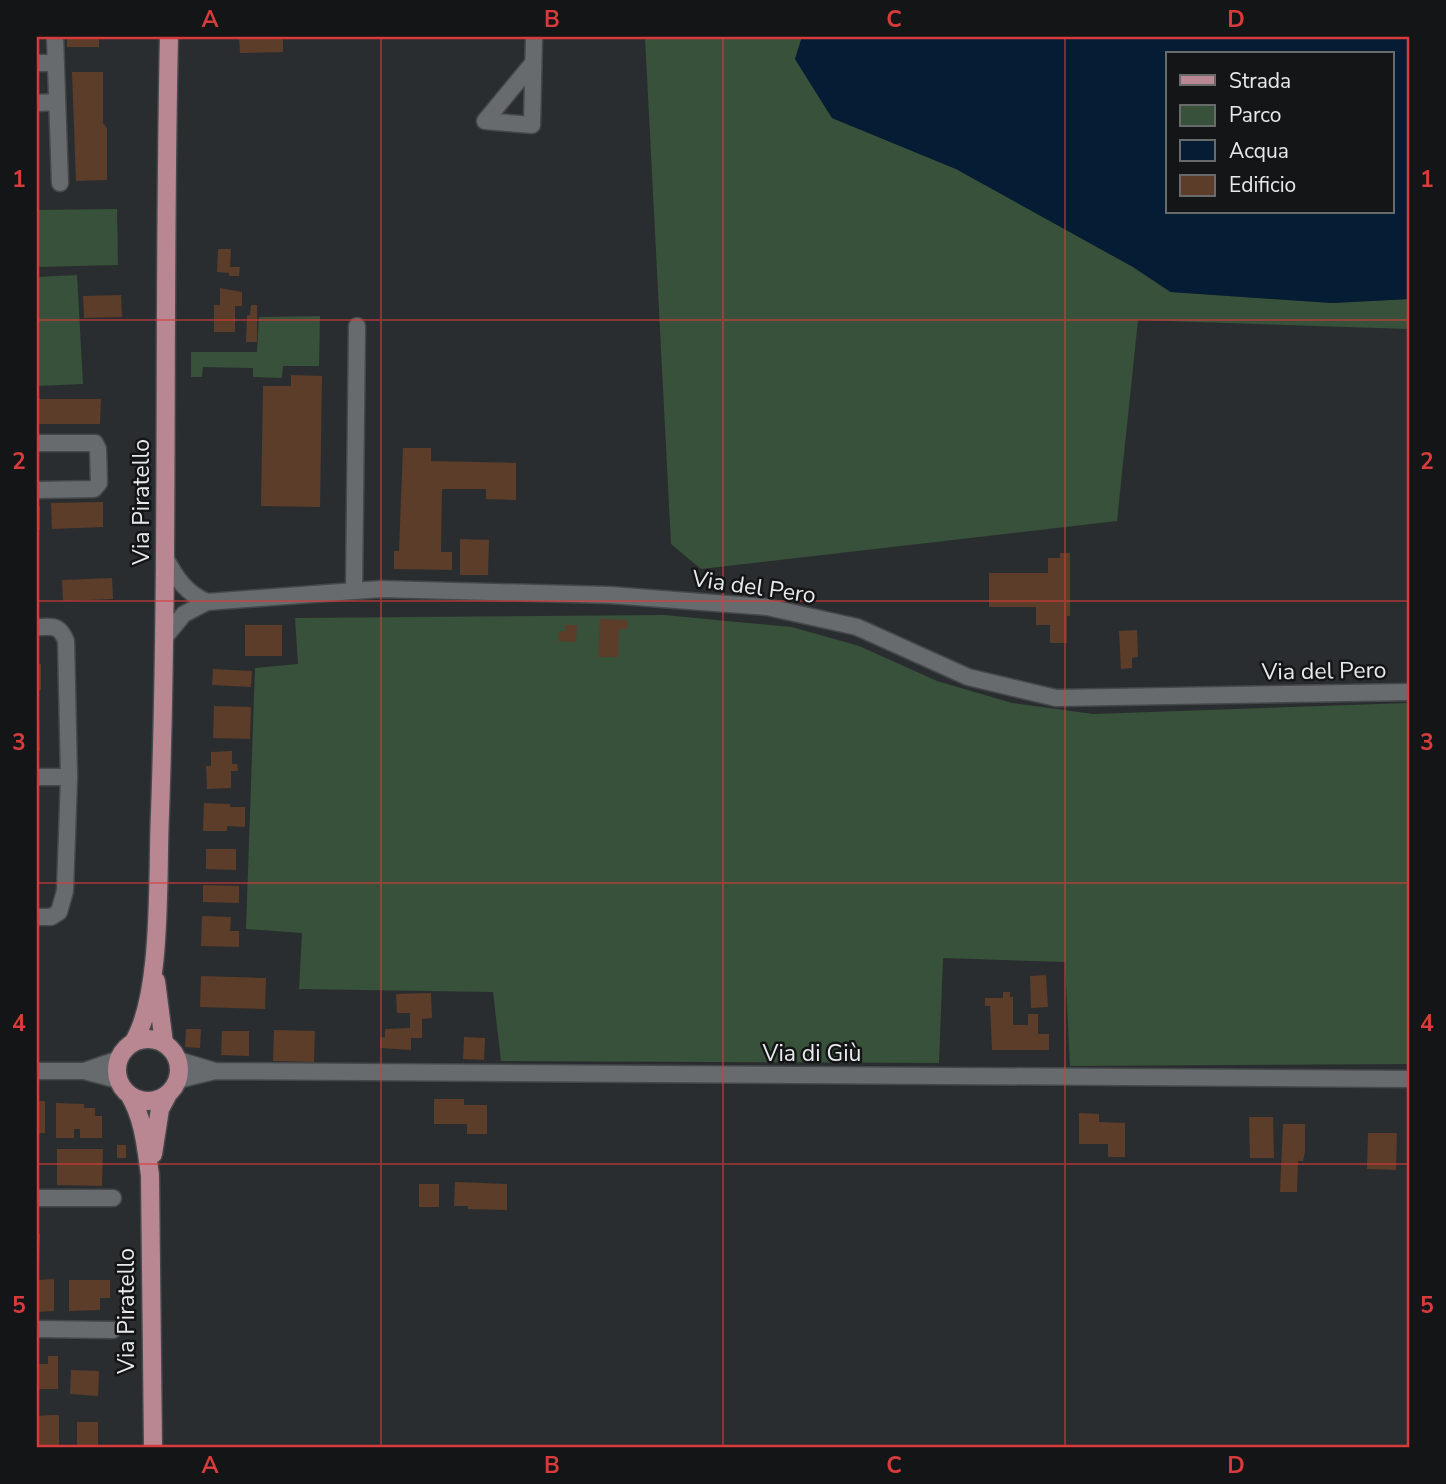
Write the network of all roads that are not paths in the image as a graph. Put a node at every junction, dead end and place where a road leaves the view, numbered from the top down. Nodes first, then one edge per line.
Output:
1 (55, 37) edge
2 (169, 37) edge
3 (534, 37) edge
4 (37, 63) edge
5 (56, 63) junction
6 (533, 63) dead end
7 (57, 102) junction
8 (37, 103) edge
9 (60, 183) dead end
10 (357, 326) dead end
11 (37, 443) edge
12 (37, 490) edge
13 (166, 558) junction
14 (354, 591) junction
15 (206, 602) junction
16 (37, 627) edge
17 (165, 637) junction
18 (1409, 692) edge
19 (37, 777) edge
20 (69, 777) junction
21 (37, 917) edge
22 (154, 967) junction
23 (132, 1043) junction
24 (164, 1043) junction
25 (119, 1059) junction
26 (178, 1060) junction
27 (37, 1071) edge
28 (84, 1071) junction
29 (215, 1071) junction
30 (1409, 1079) edge
31 (118, 1080) junction
32 (178, 1080) junction
33 (130, 1096) junction
34 (167, 1096) junction
35 (150, 1175) junction
36 (37, 1198) edge
37 (113, 1198) dead end
38 (37, 1329) edge
39 (113, 1330) dead end
40 (153, 1447) edge

1 - 5 street
2 - 13 main road, Via Piratello
3 - 6 street
4 - 5 street
5 - 7 street
7 - 8 street
7 - 9 street
10 - 14 street
11 - 12 street
13 - 15 street
13 - 17 main road, Via Piratello
14 - 15 street, Via del Pero
14 - 18 street, Via del Pero
15 - 17 street
16 - 20 street
17 - 22 main road, Via Piratello
19 - 20 street
20 - 21 street
22 - 23 main road, Via Piratello
22 - 24 main road, Via Piratello
23 - 24 main road
23 - 25 main road, Via Piratello
24 - 26 main road
25 - 28 street
25 - 31 main road
26 - 29 street, Via di Giù
26 - 32 main road
27 - 28 street
28 - 31 street
29 - 30 street, Via di Giù
29 - 32 street, Via di Giù
31 - 33 main road, Via Piratello
32 - 34 main road, Via Piratello
33 - 34 main road
33 - 35 main road, Via Piratello
34 - 35 main road, Via Piratello
35 - 40 main road, Via Piratello
36 - 37 street
38 - 39 street

